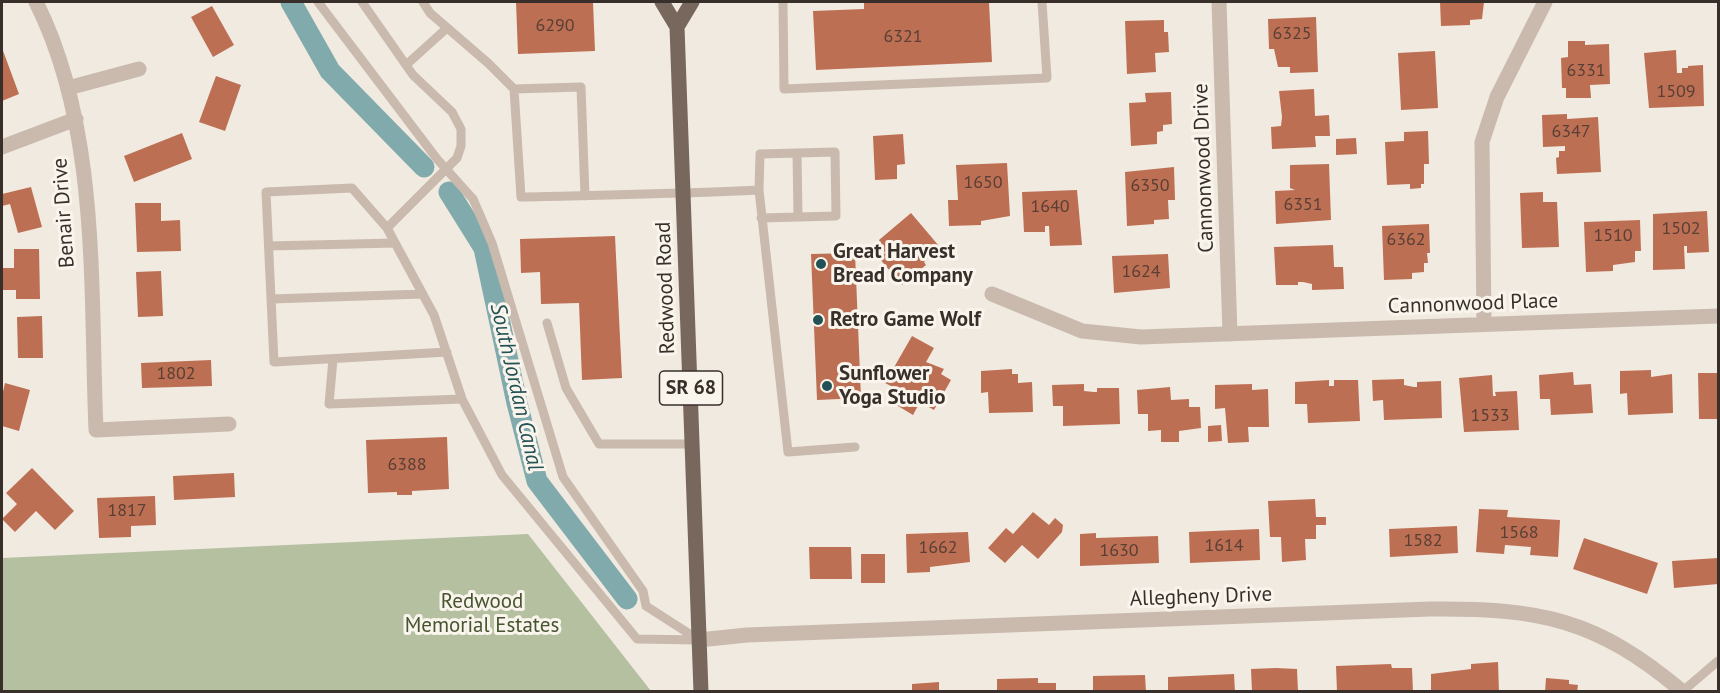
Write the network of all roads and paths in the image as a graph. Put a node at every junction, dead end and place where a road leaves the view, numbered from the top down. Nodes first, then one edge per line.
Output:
1 (36, 2) edge
2 (318, 2) edge
3 (362, 2) edge
4 (423, 2) edge
5 (662, 2) edge
6 (692, 2) edge
7 (783, 2) edge
8 (1042, 2) edge
9 (1219, 2) edge
10 (1545, 2) edge
11 (677, 27) junction
12 (447, 28) junction
13 (406, 65) junction
14 (139, 69) dead end
15 (68, 88) junction
16 (514, 89) junction
17 (76, 119) junction
18 (2, 147) edge
19 (797, 153) junction
20 (447, 170) junction
21 (759, 190) junction
22 (683, 193) junction
23 (585, 196) junction
24 (798, 217) junction
25 (761, 218) junction
26 (387, 228) junction
27 (395, 243) junction
28 (268, 246) junction
29 (423, 294) junction
30 (992, 294) dead end
31 (271, 298) junction
32 (1719, 316) edge
33 (548, 323) dead end
34 (1484, 324) junction
35 (1230, 334) junction
36 (447, 352) junction
37 (333, 358) junction
38 (462, 399) junction
39 (229, 424) dead end
40 (693, 444) junction
41 (855, 447) dead end
42 (699, 640) junction
43 (1718, 661) edge
44 (701, 692) edge
45 (1683, 692) edge

1 - 15 street, Benair Drive
2 - 20 lane
3 - 13 lane
4 - 12 lane
5 - 11 main road, Redwood Road / SR 68
6 - 11 main road
7 - 8 lane
9 - 35 street, Cannonwood Drive
10 - 34 street
11 - 22 main road, Redwood Road / SR 68
12 - 13 lane
12 - 16 lane
13 - 20 lane
14 - 15 street
15 - 17 street, Benair Drive
16 - 23 lane
16 - 23 lane
17 - 18 street
17 - 39 street, Benair Drive
19 - 21 lane
19 - 24 lane
19 - 24 lane
20 - 26 lane
20 - 42 lane
21 - 22 lane
21 - 25 lane
22 - 23 lane
22 - 40 main road, Redwood Road / SR 68
24 - 25 lane
25 - 41 lane
26 - 27 lane
26 - 28 lane
27 - 28 lane
27 - 29 lane
28 - 31 lane
29 - 31 lane
29 - 36 lane
30 - 35 street, Cannonwood Place
31 - 37 lane
32 - 34 street, Cannonwood Place
33 - 40 lane
34 - 35 street, Cannonwood Place
36 - 37 lane
36 - 38 lane
37 - 38 lane
38 - 42 lane
40 - 42 main road, Redwood Road / SR 68
42 - 44 main road, Redwood Road / SR 68
42 - 45 street, Allegheny Drive
43 - 45 lane

